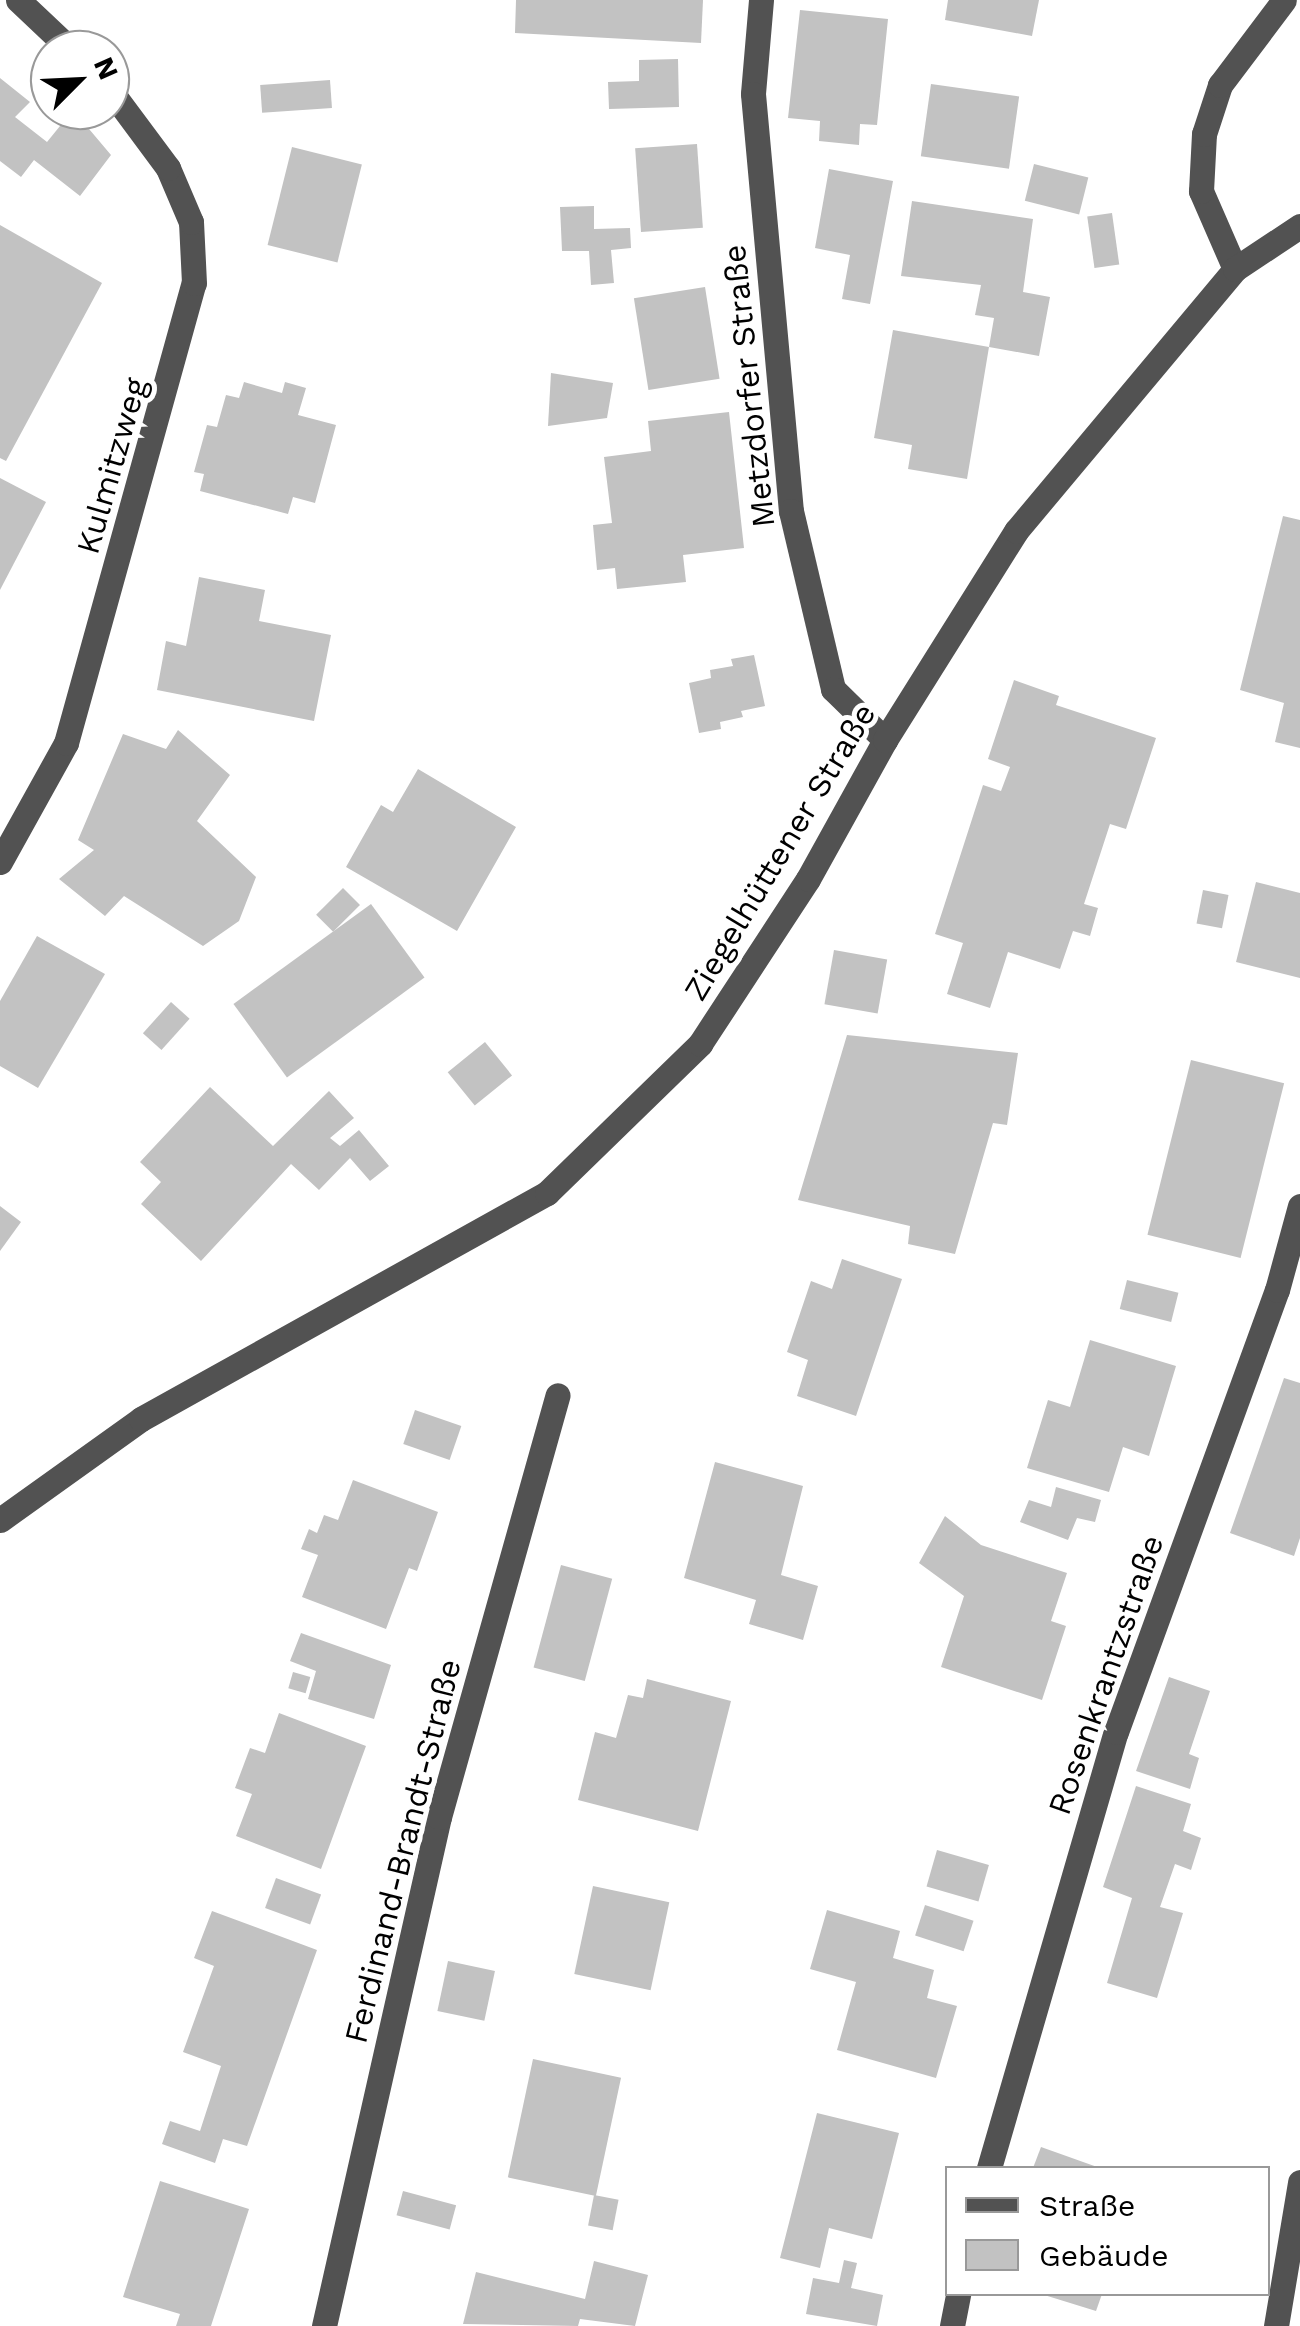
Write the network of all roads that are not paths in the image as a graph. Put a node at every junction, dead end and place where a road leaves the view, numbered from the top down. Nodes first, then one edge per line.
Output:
1 (18, 0) edge
2 (761, 0) edge
3 (1284, 0) edge
4 (50, 30) edge
5 (130, 117) edge
6 (1300, 226) edge
7 (1235, 269) junction
8 (886, 740) junction
9 (0, 862) edge
10 (1300, 1206) edge
11 (558, 1395) dead end
12 (0, 1520) edge
13 (990, 2166) edge
14 (1300, 2182) edge
15 (958, 2296) edge
16 (324, 2326) edge
17 (952, 2326) edge
18 (1276, 2326) edge

1 - 4 street
2 - 8 street, Metzdorfer Straße
3 - 7 street
5 - 9 street, Kulmitzweg
6 - 7 street, Ziegelhüttener Straße
7 - 8 street, Ziegelhüttener Straße
8 - 12 street, Ziegelhüttener Straße
10 - 13 street, Rosenkrantzstraße
11 - 16 street, Ferdinand-Brandt-Straße
14 - 18 street
15 - 17 street

